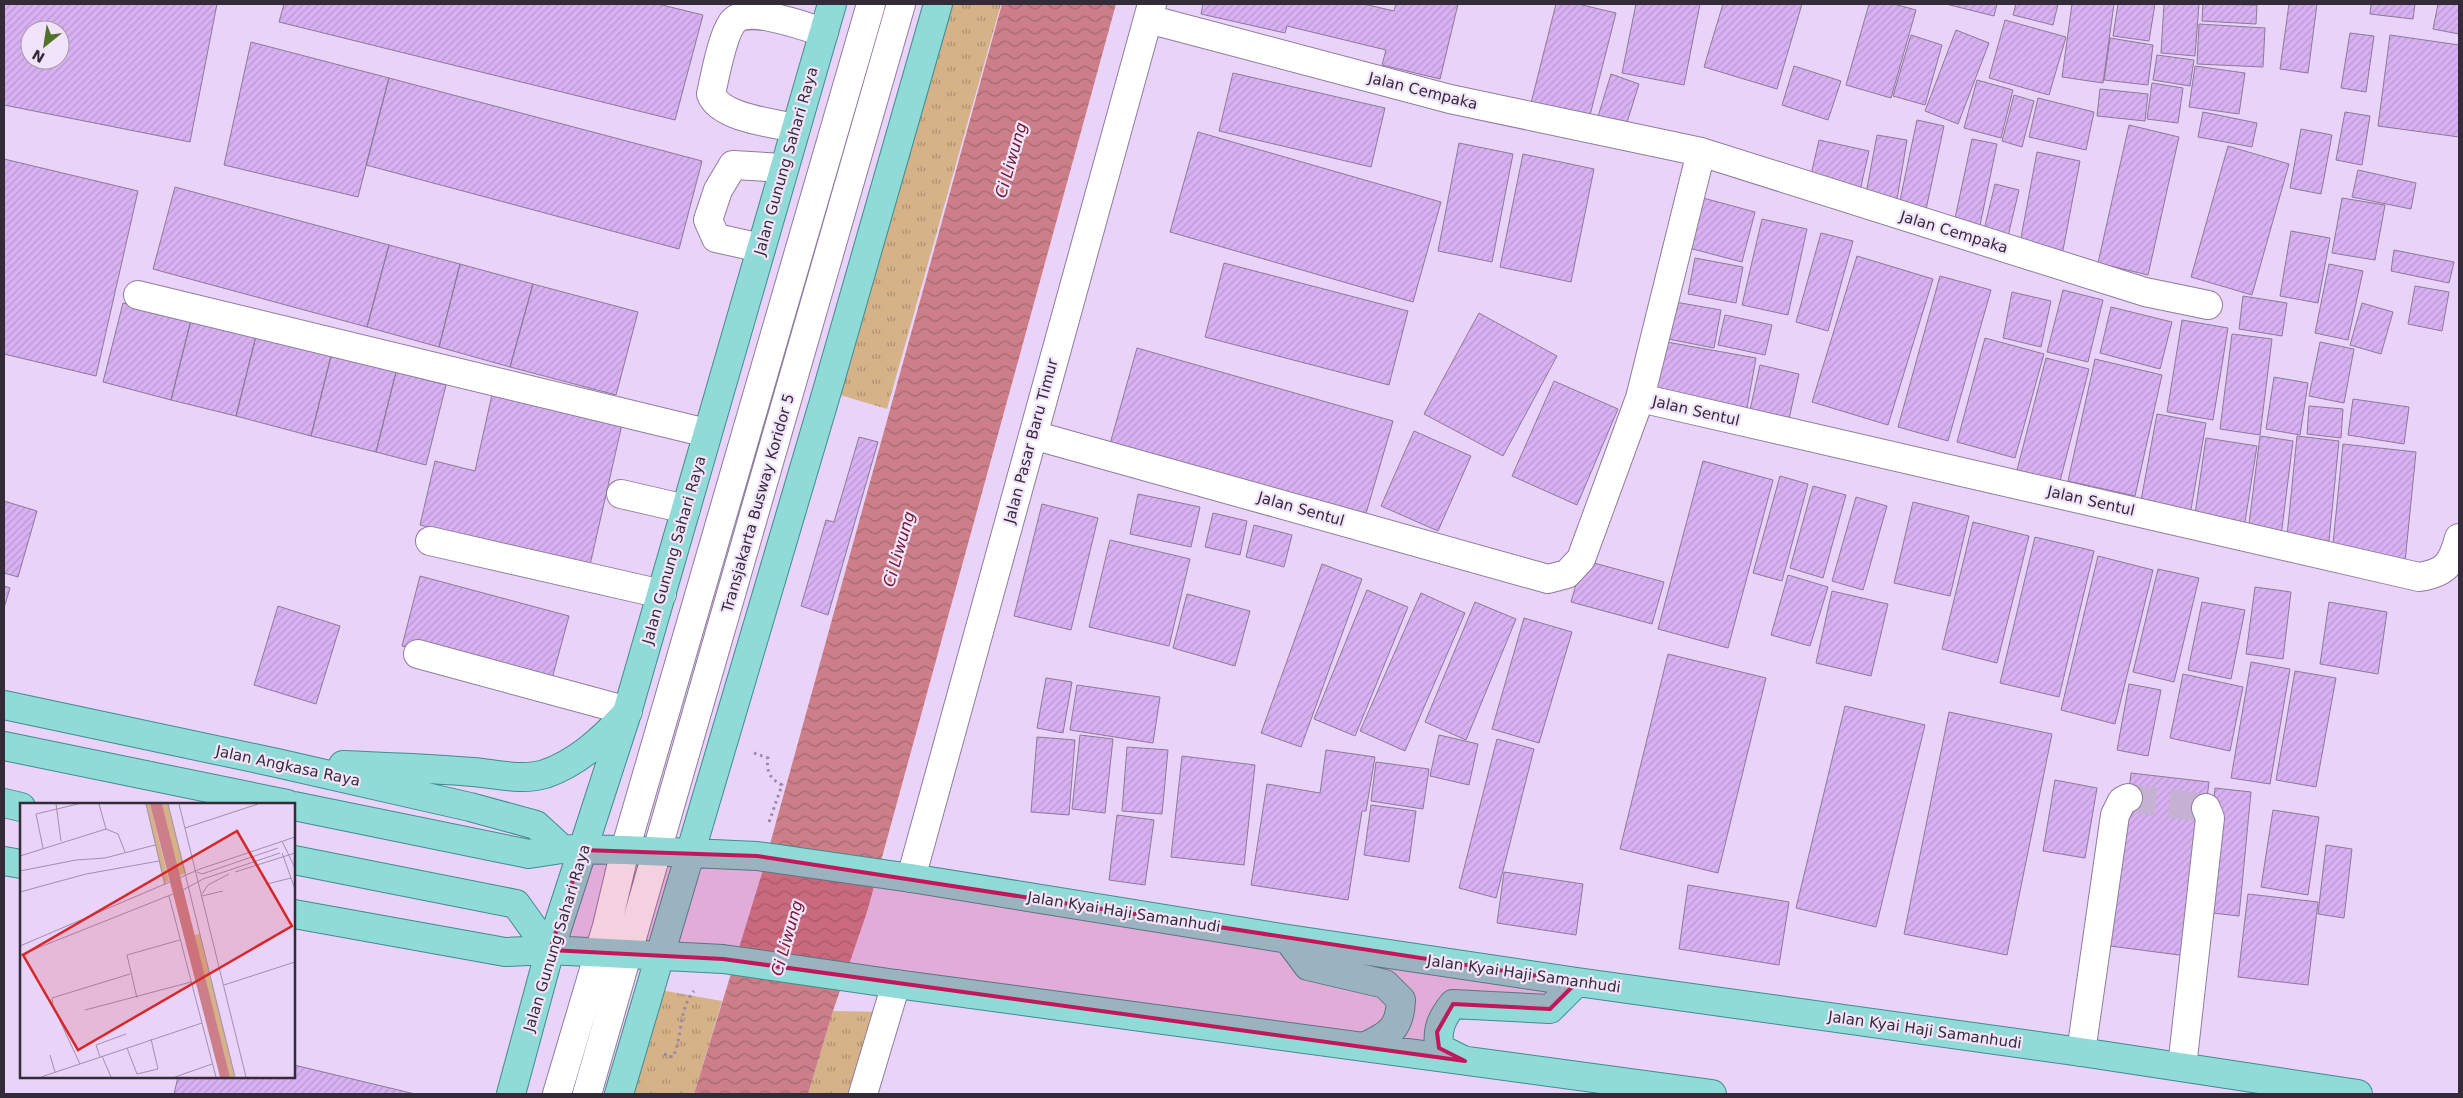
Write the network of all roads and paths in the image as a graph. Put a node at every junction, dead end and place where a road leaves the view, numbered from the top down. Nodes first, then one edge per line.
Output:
1 (832, 4) edge
2 (871, 4) edge
3 (901, 4) edge
4 (938, 4) edge
5 (1150, 12) edge
6 (824, 32) junction
7 (796, 128) junction
8 (1701, 152) junction
9 (784, 168) junction
10 (761, 248) junction
11 (138, 295) dead end
12 (2208, 305) dead end
13 (1640, 398) junction
14 (707, 433) junction
15 (1033, 435) junction
16 (621, 494) dead end
17 (686, 509) junction
18 (2459, 538) edge
19 (430, 541) dead end
20 (662, 594) junction
21 (418, 654) dead end
22 (4, 705) edge
23 (628, 711) junction
24 (724, 742) junction
25 (4, 746) edge
26 (276, 763) junction
27 (2128, 798) dead end
28 (4, 803) edge
29 (282, 803) edge
30 (295, 806) edge
31 (20, 807) edge
32 (2206, 808) dead end
33 (573, 849) junction
34 (625, 850) junction
35 (657, 853) junction
36 (691, 854) junction
37 (760, 857) junction
38 (295, 860) edge
39 (4, 861) edge
40 (20, 864) edge
41 (911, 878) junction
42 (295, 914) edge
43 (1288, 939) junction
44 (550, 950) junction
45 (599, 952) junction
46 (628, 954) junction
47 (659, 955) junction
48 (726, 959) junction
49 (1577, 982) junction
50 (896, 984) junction
51 (633, 1044) junction
52 (1364, 1047) junction
53 (2081, 1052) junction
54 (1465, 1061) junction
55 (2182, 1067) junction
56 (511, 1094) edge
57 (557, 1094) edge
58 (587, 1094) edge
59 (619, 1094) edge
60 (863, 1094) edge
61 (1712, 1094) edge
62 (2358, 1094) edge

1 - 6 main road, Jalan Gunung Sahari Raya
2 - 34 street, Transjakarta Busway Koridor 5
3 - 35 street, Transjakarta Busway Koridor 5
4 - 24 main road
5 - 8 street, Jalan Cempaka
5 - 15 street, Jalan Pasar Baru Timur
6 - 7 main road, Jalan Gunung Sahari Raya
6 - 7 street
7 - 9 main road, Jalan Gunung Sahari Raya
8 - 12 street, Jalan Cempaka
8 - 13 street
9 - 10 main road, Jalan Gunung Sahari Raya
9 - 10 street
10 - 14 main road, Jalan Gunung Sahari Raya
11 - 14 street
13 - 15 street, Jalan Sentul
13 - 18 street, Jalan Sentul
14 - 17 main road, Jalan Gunung Sahari Raya
15 - 41 street, Jalan Pasar Baru Timur
16 - 17 street
17 - 20 main road, Jalan Gunung Sahari Raya
19 - 20 street
20 - 23 main road, Jalan Gunung Sahari Raya
21 - 23 street
22 - 26 main road, Jalan Angkasa Raya
23 - 26 main road
23 - 33 main road, Jalan Gunung Sahari Raya
24 - 36 main road
24 - 37 path
25 - 29 main road
26 - 33 main road, Jalan Angkasa Raya
27 - 53 street
28 - 31 main road
30 - 33 main road
32 - 55 street
33 - 34 main road
33 - 44 main road, Jalan Gunung Sahari Raya
34 - 35 main road
34 - 45 street, Transjakarta Busway Koridor 5
35 - 36 main road
35 - 46 street, Transjakarta Busway Koridor 5
36 - 37 main road, Jalan Kyai Haji Samanhudi
36 - 47 main road
37 - 41 main road, Jalan Kyai Haji Samanhudi
38 - 44 main road
39 - 40 main road
41 - 43 main road, Jalan Kyai Haji Samanhudi
42 - 44 main road
43 - 49 main road, Jalan Kyai Haji Samanhudi
43 - 52 main road
44 - 45 main road
44 - 56 main road, Jalan Gunung Sahari Raya
45 - 46 main road
45 - 57 street
46 - 47 main road
46 - 58 street, Transjakarta Busway Koridor 5
47 - 48 main road
47 - 51 main road
48 - 50 main road
48 - 51 path
49 - 53 main road, Jalan Kyai Haji Samanhudi
49 - 54 main road
50 - 52 main road
50 - 60 street
51 - 59 main road
52 - 54 main road
53 - 55 main road, Jalan Kyai Haji Samanhudi
54 - 61 main road
55 - 62 main road, Jalan Kyai Haji Samanhudi

